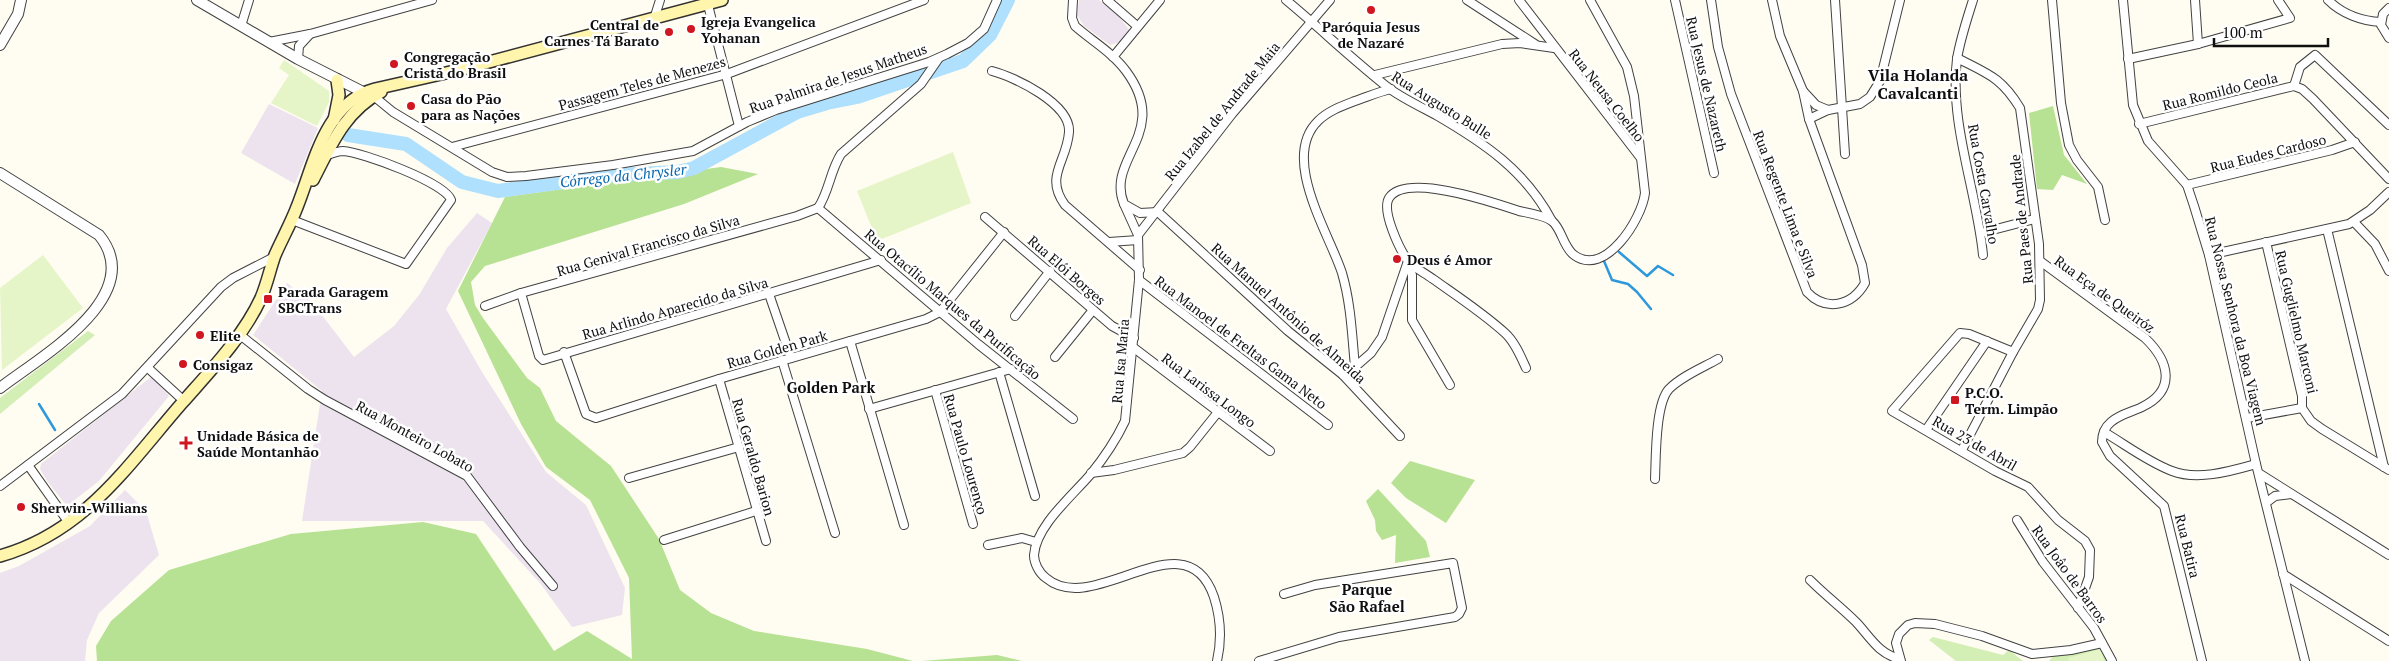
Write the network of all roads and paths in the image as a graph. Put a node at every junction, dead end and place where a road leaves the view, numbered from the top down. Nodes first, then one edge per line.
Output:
1 (21, 0) edge
2 (197, 0) edge
3 (249, 0) edge
4 (428, 0) edge
5 (660, 0) edge
6 (722, 0) edge
7 (924, 0) edge
8 (997, 0) edge
9 (1073, 0) edge
10 (1108, 0) edge
11 (1160, 0) edge
12 (1286, 0) edge
13 (1330, 0) edge
14 (1467, 0) edge
15 (1519, 0) edge
16 (1590, 0) edge
17 (1675, 0) edge
18 (1711, 0) edge
19 (1772, 0) edge
20 (1835, 0) edge
21 (1900, 0) edge
22 (1973, 0) edge
23 (2052, 0) edge
24 (2123, 0) edge
25 (2195, 0) edge
26 (2278, 0) edge
27 (2328, 0) edge
28 (708, 5) junction
29 (2389, 8) edge
30 (654, 19) junction
31 (1312, 21) junction
32 (2381, 22) junction
33 (240, 26) junction
34 (1137, 26) junction
35 (310, 34) junction
36 (2389, 38) edge
37 (269, 42) junction
38 (2198, 44) junction
39 (0, 45) edge
40 (1537, 45) junction
41 (1554, 48) junction
42 (1113, 56) junction
43 (939, 58) junction
44 (1958, 58) junction
45 (298, 59) junction
46 (2128, 59) junction
47 (992, 71) dead end
48 (727, 74) junction
49 (1375, 75) junction
50 (337, 80) junction
51 (2294, 86) junction
52 (390, 87) junction
53 (1391, 89) junction
54 (363, 92) junction
55 (1803, 92) junction
56 (375, 95) junction
57 (1843, 108) junction
58 (1828, 110) junction
59 (1809, 119) junction
60 (2139, 124) junction
61 (739, 126) junction
62 (2389, 126) edge
63 (335, 127) junction
64 (2355, 142) junction
65 (452, 147) junction
66 (348, 152) junction
67 (1845, 154) dead end
68 (323, 157) junction
69 (1640, 158) junction
70 (0, 173) edge
71 (1714, 173) dead end
72 (2389, 179) edge
73 (2187, 185) junction
74 (2389, 192) edge
75 (1124, 204) junction
76 (298, 206) junction
77 (818, 208) junction
78 (1158, 212) junction
79 (985, 218) dead end
80 (2034, 219) junction
81 (292, 220) junction
82 (2105, 220) dead end
83 (1552, 221) junction
84 (2354, 222) junction
85 (2328, 229) junction
86 (1004, 232) junction
87 (1981, 233) junction
88 (1138, 237) junction
89 (1109, 242) junction
90 (2266, 242) junction
91 (1983, 255) dead end
92 (2209, 255) junction
93 (274, 257) junction
94 (881, 260) junction
95 (1408, 261) junction
96 (2040, 262) junction
97 (1140, 270) junction
98 (1050, 271) junction
99 (2389, 272) edge
100 (1139, 280) junction
101 (521, 293) junction
102 (770, 294) junction
103 (485, 306) dead end
104 (1093, 310) junction
105 (940, 312) junction
106 (1015, 316) dead end
107 (239, 334) junction
108 (1134, 338) junction
109 (850, 341) junction
110 (1987, 341) junction
111 (1134, 348) junction
112 (564, 352) junction
113 (2013, 352) junction
114 (1055, 357) dead end
115 (791, 358) junction
116 (1718, 359) dead end
117 (782, 360) junction
118 (1355, 367) junction
119 (148, 368) junction
120 (1526, 368) dead end
121 (1011, 369) junction
122 (999, 372) junction
123 (1343, 375) junction
124 (719, 379) junction
125 (1450, 385) dead end
126 (0, 388) edge
127 (935, 390) junction
128 (184, 401) junction
129 (2302, 408) junction
130 (869, 409) junction
131 (1218, 412) junction
132 (2247, 418) junction
133 (1073, 419) dead end
134 (1328, 425) dead end
135 (1926, 430) junction
136 (2104, 432) junction
137 (1400, 436) dead end
138 (739, 447) junction
139 (1962, 450) junction
140 (1270, 451) dead end
141 (2256, 464) junction
142 (28, 465) junction
143 (2387, 468) edge
144 (1091, 473) junction
145 (2260, 474) junction
146 (630, 478) dead end
147 (1655, 479) dead end
148 (0, 486) edge
149 (2291, 494) junction
150 (1035, 496) dead end
151 (2267, 502) junction
152 (756, 511) junction
153 (2017, 520) dead end
154 (69, 523) junction
155 (973, 524) dead end
156 (904, 525) dead end
157 (835, 533) dead end
158 (664, 540) dead end
159 (766, 541) dead end
160 (1036, 542) junction
161 (988, 545) dead end
162 (2389, 555) edge
163 (0, 556) edge
164 (2284, 574) junction
165 (1810, 580) dead end
166 (553, 586) dead end
167 (1284, 594) dead end
168 (2078, 608) junction
169 (2389, 641) edge
170 (2102, 642) junction
171 (2034, 658) edge
172 (1900, 660) edge
173 (1217, 661) edge
174 (1259, 661) edge
175 (2112, 661) edge
176 (2202, 661) edge
177 (2305, 661) edge

1 - 39 street
2 - 33 street
3 - 33 street
4 - 35 street
5 - 30 street
6 - 28 main road
7 - 48 street, Passagem Teles de Menezes
8 - 43 street, Rua Palmira de Jesus Matheus
9 - 42 street
10 - 34 street
11 - 34 street
12 - 31 street, Rua Augusto Bulle
13 - 31 street, Rua Izabel de Andrade Maia
14 - 40 street
15 - 41 street, Rua Neusa Coelho
16 - 69 street
17 - 71 street, Rua Jesus de Nazareth
18 - 59 street, Rua Regente Lima e Silva
19 - 55 street, Rua Regente Lima e Silva
20 - 57 street
21 - 57 street
22 - 44 street, Rua Costa Carvalho
23 - 82 street
24 - 46 street, Rua Nossa Senhora da Boa Viagem
25 - 38 street
26 - 38 street
27 - 32 street
28 - 30 main road
28 - 48 street
29 - 32 street
30 - 52 main road
31 - 49 street, Rua Augusto Bulle
31 - 78 street, Rua Izabel de Andrade Maia
32 - 36 street
33 - 37 street
34 - 42 street
35 - 37 street
35 - 45 street
37 - 45 street
38 - 46 street
40 - 41 street
40 - 49 street
41 - 69 street, Rua Neusa Coelho
42 - 75 street
43 - 61 street, Rua Palmira de Jesus Matheus
43 - 77 street
44 - 80 street, Rua Paes de Andrade
44 - 87 street, Rua Costa Carvalho
45 - 50 street
46 - 60 street, Rua Nossa Senhora da Boa Viagem
47 - 89 street
48 - 61 street
48 - 65 street, Passagem Teles de Menezes
49 - 53 street, Rua Augusto Bulle
50 - 54 street
50 - 63 main road
51 - 60 street, Rua Romildo Ceola
51 - 62 street
51 - 64 street, Rua Romildo Ceola
52 - 54 main road
52 - 56 main road
53 - 83 street, Rua Augusto Bulle
53 - 118 street
54 - 56 street, Rua Palmira de Jesus Matheus
54 - 63 main road
55 - 58 street
55 - 59 street, Rua Regente Lima e Silva
56 - 63 main road
56 - 65 street, Rua Palmira de Jesus Matheus
57 - 58 street
57 - 67 street
58 - 59 street
60 - 73 street, Rua Nossa Senhora da Boa Viagem
61 - 65 street, Rua Palmira de Jesus Matheus
63 - 66 street
63 - 68 main road
63 - 76 main road
64 - 72 street, Rua Romildo Ceola
64 - 73 street, Rua Eudes Cardoso
66 - 68 street
66 - 81 street
68 - 76 main road
69 - 83 street
70 - 126 street
73 - 92 street, Rua Nossa Senhora da Boa Viagem
74 - 84 street
75 - 78 street
75 - 88 street
76 - 81 main road
77 - 94 street, Rua Otacílio Marques da Purificação
77 - 101 street, Rua Genival Francisco da Silva
78 - 88 street, Rua Izabel de Andrade Maia
78 - 123 street, Rua Manuel Antônio de Almeida
79 - 86 street, Rua Elói Borges
80 - 87 street
80 - 96 street, Rua Paes de Andrade
81 - 93 main road
83 - 95 street
84 - 85 street
84 - 99 street
85 - 90 street
85 - 143 street
86 - 98 street, Rua Elói Borges
86 - 105 street, Rua Golden Park
87 - 91 street, Rua Costa Carvalho
88 - 89 street
88 - 97 street, Rua Isa Maria
89 - 97 street
90 - 92 street
90 - 129 street, Rua Guglielmo Marconi
92 - 132 street, Rua Nossa Senhora da Boa Viagem
93 - 107 main road
93 - 119 street
94 - 102 street, Rua Arlindo Aparecido da Silva
94 - 105 street, Rua Otacílio Marques da Purificação
95 - 118 street
95 - 120 street
95 - 125 street
96 - 113 street, Rua Paes de Andrade
96 - 136 street, Rua Eça de Queiróz
97 - 100 street, Rua Isa Maria
98 - 104 street, Rua Elói Borges
98 - 106 street
100 - 108 street, Rua Isa Maria
100 - 134 street, Rua Manoel de Freltas Gama Neto
101 - 103 street, Rua Genival Francisco da Silva
101 - 112 street, Rua Arlindo Aparecido da Silva
102 - 112 street, Rua Arlindo Aparecido da Silva
102 - 115 street
104 - 108 street, Rua Elói Borges
104 - 114 street
105 - 109 street, Rua Golden Park
105 - 121 street, Rua Otacílio Marques da Purificação
107 - 128 main road
107 - 166 street, Rua Monteiro Lobato
108 - 111 street, Rua Isa Maria
109 - 115 street, Rua Golden Park
109 - 130 street
110 - 113 street
110 - 135 street
110 - 135 street, Rua 23 de Abril
111 - 131 street, Rua Larissa Longo
111 - 144 street, Rua Isa Maria
112 - 124 street, Rua Golden Park
113 - 139 street, Rua Paes de Andrade
115 - 117 street, Rua Golden Park
116 - 147 street
117 - 124 street, Rua Golden Park
117 - 157 street
118 - 123 street
119 - 128 street
119 - 142 street
121 - 122 street
121 - 133 street, Rua Otacílio Marques da Purificação
122 - 127 street
122 - 150 street
123 - 137 street, Rua Manuel Antônio de Almeida
124 - 138 street, Rua Geraldo Barion
127 - 130 street
127 - 155 street, Rua Paulo Lourenço
128 - 154 main road
129 - 132 street
129 - 143 street
130 - 156 street
131 - 140 street, Rua Larissa Longo
131 - 144 street
132 - 141 street, Rua Nossa Senhora da Boa Viagem
135 - 139 street, Rua 23 de Abril
136 - 141 street
136 - 176 street, Rua Batira
138 - 146 street
138 - 152 street, Rua Geraldo Barion
139 - 168 street, Rua 23 de Abril
141 - 145 street, Rua Nossa Senhora da Boa Viagem
142 - 148 street
142 - 154 street
144 - 160 street, Rua Isa Maria
145 - 149 street
145 - 151 street, Rua Nossa Senhora da Boa Viagem
149 - 151 street
149 - 162 street
151 - 164 street, Rua Nossa Senhora da Boa Viagem
152 - 158 street
152 - 159 street, Rua Geraldo Barion
153 - 168 street, Rua Joâo de Barros
154 - 163 main road
160 - 161 street
160 - 173 street
164 - 169 street
164 - 177 street, Rua Nossa Senhora da Boa Viagem
165 - 172 street
167 - 174 street
168 - 170 street, Rua Joâo de Barros
170 - 171 street, Rua Joâo de Barros
170 - 175 street, Rua Joâo de Barros
171 - 172 street, Rua Joâo de Barros

